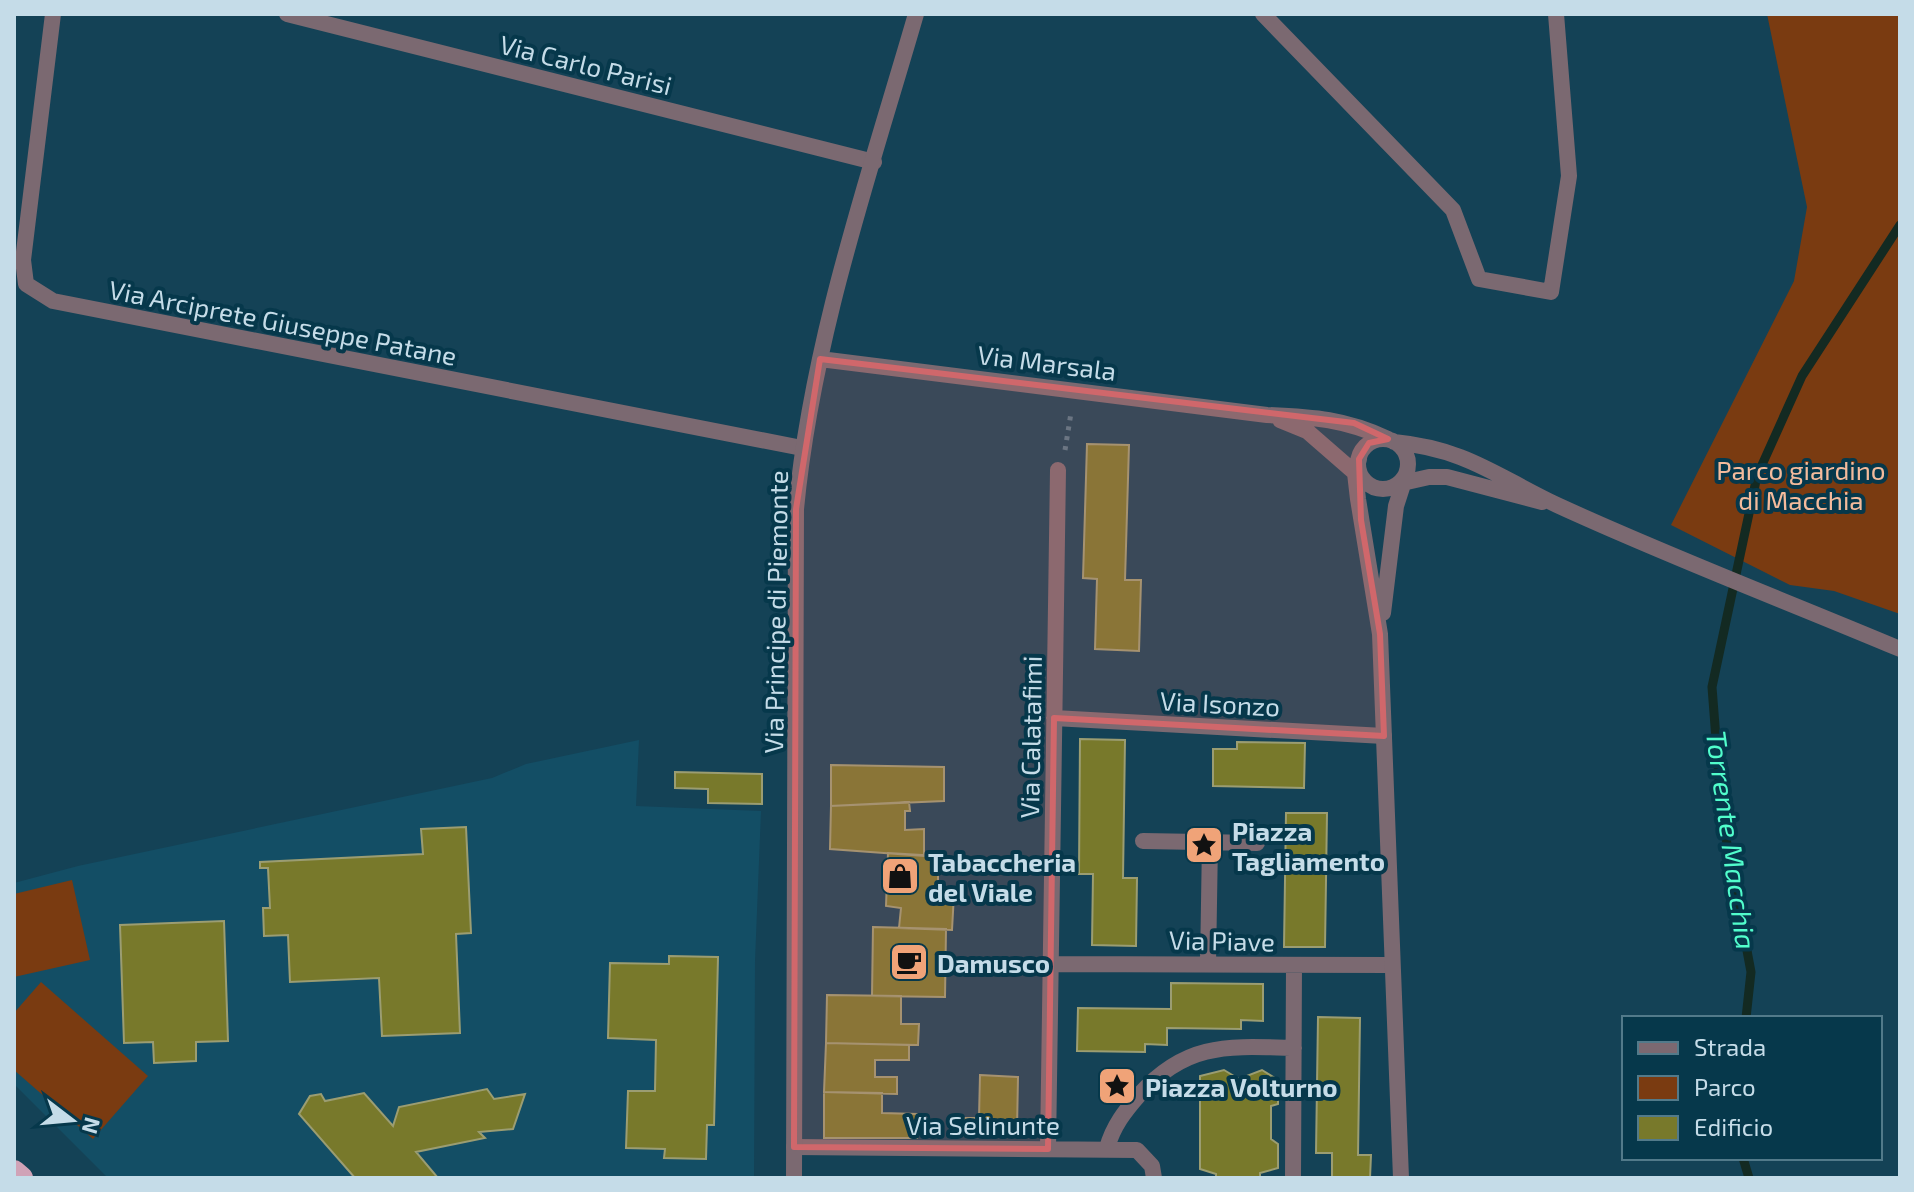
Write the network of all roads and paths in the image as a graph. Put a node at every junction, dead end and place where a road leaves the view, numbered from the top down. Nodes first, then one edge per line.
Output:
1 (53, 14) edge
2 (287, 14) edge
3 (916, 14) edge
4 (1263, 14) edge
5 (1552, 15) edge
6 (874, 162) junction
7 (820, 359) junction
8 (1074, 389) junction
9 (1267, 415) junction
10 (1391, 440) junction
11 (802, 448) junction
12 (1058, 470) joint
13 (1359, 471) junction
14 (1403, 480) junction
15 (1555, 504) junction
16 (1380, 634) junction
17 (1900, 649) edge
18 (1054, 718) junction
19 (1384, 736) junction
20 (1143, 841) dead end
21 (1210, 842) junction
22 (1257, 843) dead end
23 (1050, 964) junction
24 (1208, 964) junction
25 (1294, 965) junction
26 (1392, 965) junction
27 (1294, 1048) junction
28 (794, 1147) junction
29 (1107, 1148) junction
30 (1048, 1149) junction
31 (14, 1172) edge
32 (21, 1178) edge
33 (794, 1178) edge
34 (1154, 1178) edge
35 (1293, 1178) edge
36 (1401, 1178) edge

1 - 11 street, Via Arciprete Giuseppe Patane
2 - 6 street, Via Carlo Parisi
3 - 6 street, Via Principe di Piemonte
4 - 5 street
6 - 7 street, Via Principe di Piemonte
7 - 8 street, Via Marsala
7 - 11 street, Via Principe di Piemonte
8 - 9 street, Via Marsala
8 - 12 path
9 - 10 street
9 - 13 street
10 - 13 street
10 - 14 street
10 - 15 street
11 - 28 street, Via Principe di Piemonte
12 - 18 street, Via Calatafimi
13 - 14 street
13 - 16 street
14 - 15 street
14 - 16 street
15 - 17 street
16 - 19 street
18 - 19 street, Via Isonzo
18 - 23 street, Via Calatafimi
19 - 26 street
20 - 21 street
21 - 22 street
21 - 24 street
23 - 24 street, Via Piave
23 - 30 street, Via Calatafimi
24 - 25 street, Via Piave
25 - 26 street, Via Piave
25 - 27 street
26 - 36 street
27 - 29 street
27 - 35 street
28 - 30 street, Via Selinunte
28 - 33 street, Via Principe di Piemonte
29 - 30 street, Via Selinunte
29 - 34 street, Via Selinunte
31 - 32 highway

